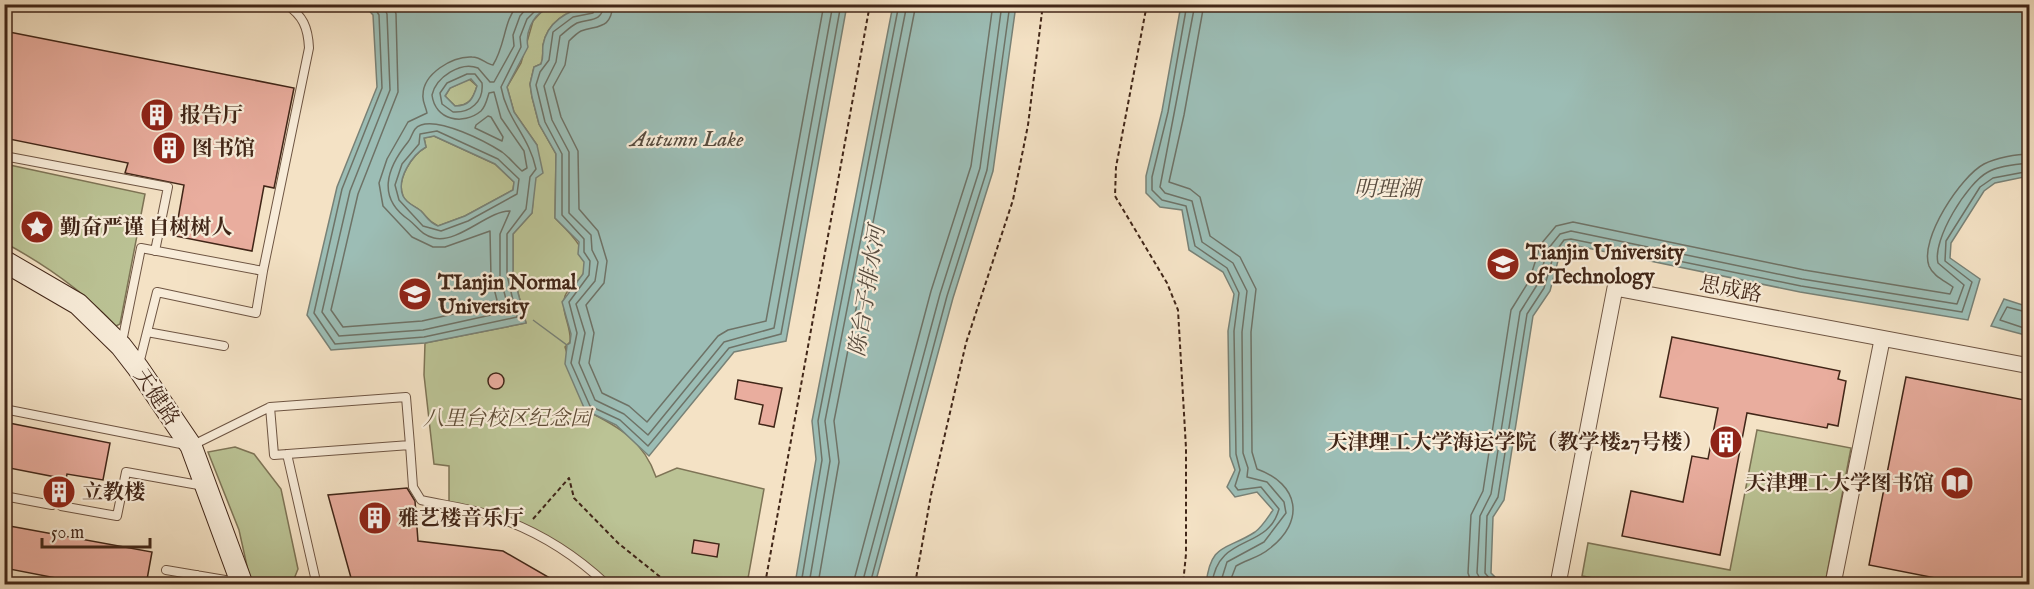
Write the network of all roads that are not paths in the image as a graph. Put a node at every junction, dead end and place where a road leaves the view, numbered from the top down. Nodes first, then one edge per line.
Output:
1 (286, 4) edge
2 (4, 156) edge
3 (155, 250) junction
4 (4, 261) edge
5 (262, 271) junction
6 (147, 332) junction
7 (1882, 340) junction
8 (121, 346) junction
9 (224, 346) dead end
10 (2030, 366) edge
11 (138, 368) junction
12 (270, 407) junction
13 (4, 409) edge
14 (410, 445) junction
15 (191, 446) junction
16 (287, 454) junction
17 (206, 486) junction
18 (4, 496) edge
19 (166, 570) dead end
20 (197, 575) junction
21 (315, 577) dead end
22 (242, 584) edge
23 (195, 585) edge
24 (606, 585) edge
25 (1558, 585) edge
26 (1833, 585) edge

1 - 5 lane
2 - 3 lane
3 - 5 lane
3 - 8 lane
4 - 8 street, 天健路
5 - 6 lane
6 - 9 lane
6 - 11 lane
7 - 10 street, 思成路
7 - 25 street, 思成路
7 - 26 street
8 - 11 street, 天健路
11 - 15 street, 天健路
12 - 14 lane
12 - 15 lane
12 - 16 lane
13 - 15 lane
14 - 16 lane
14 - 24 lane
15 - 17 street, 天健路
16 - 21 lane
17 - 18 lane
17 - 22 street, 天健路
19 - 20 lane
20 - 22 lane
20 - 23 lane

